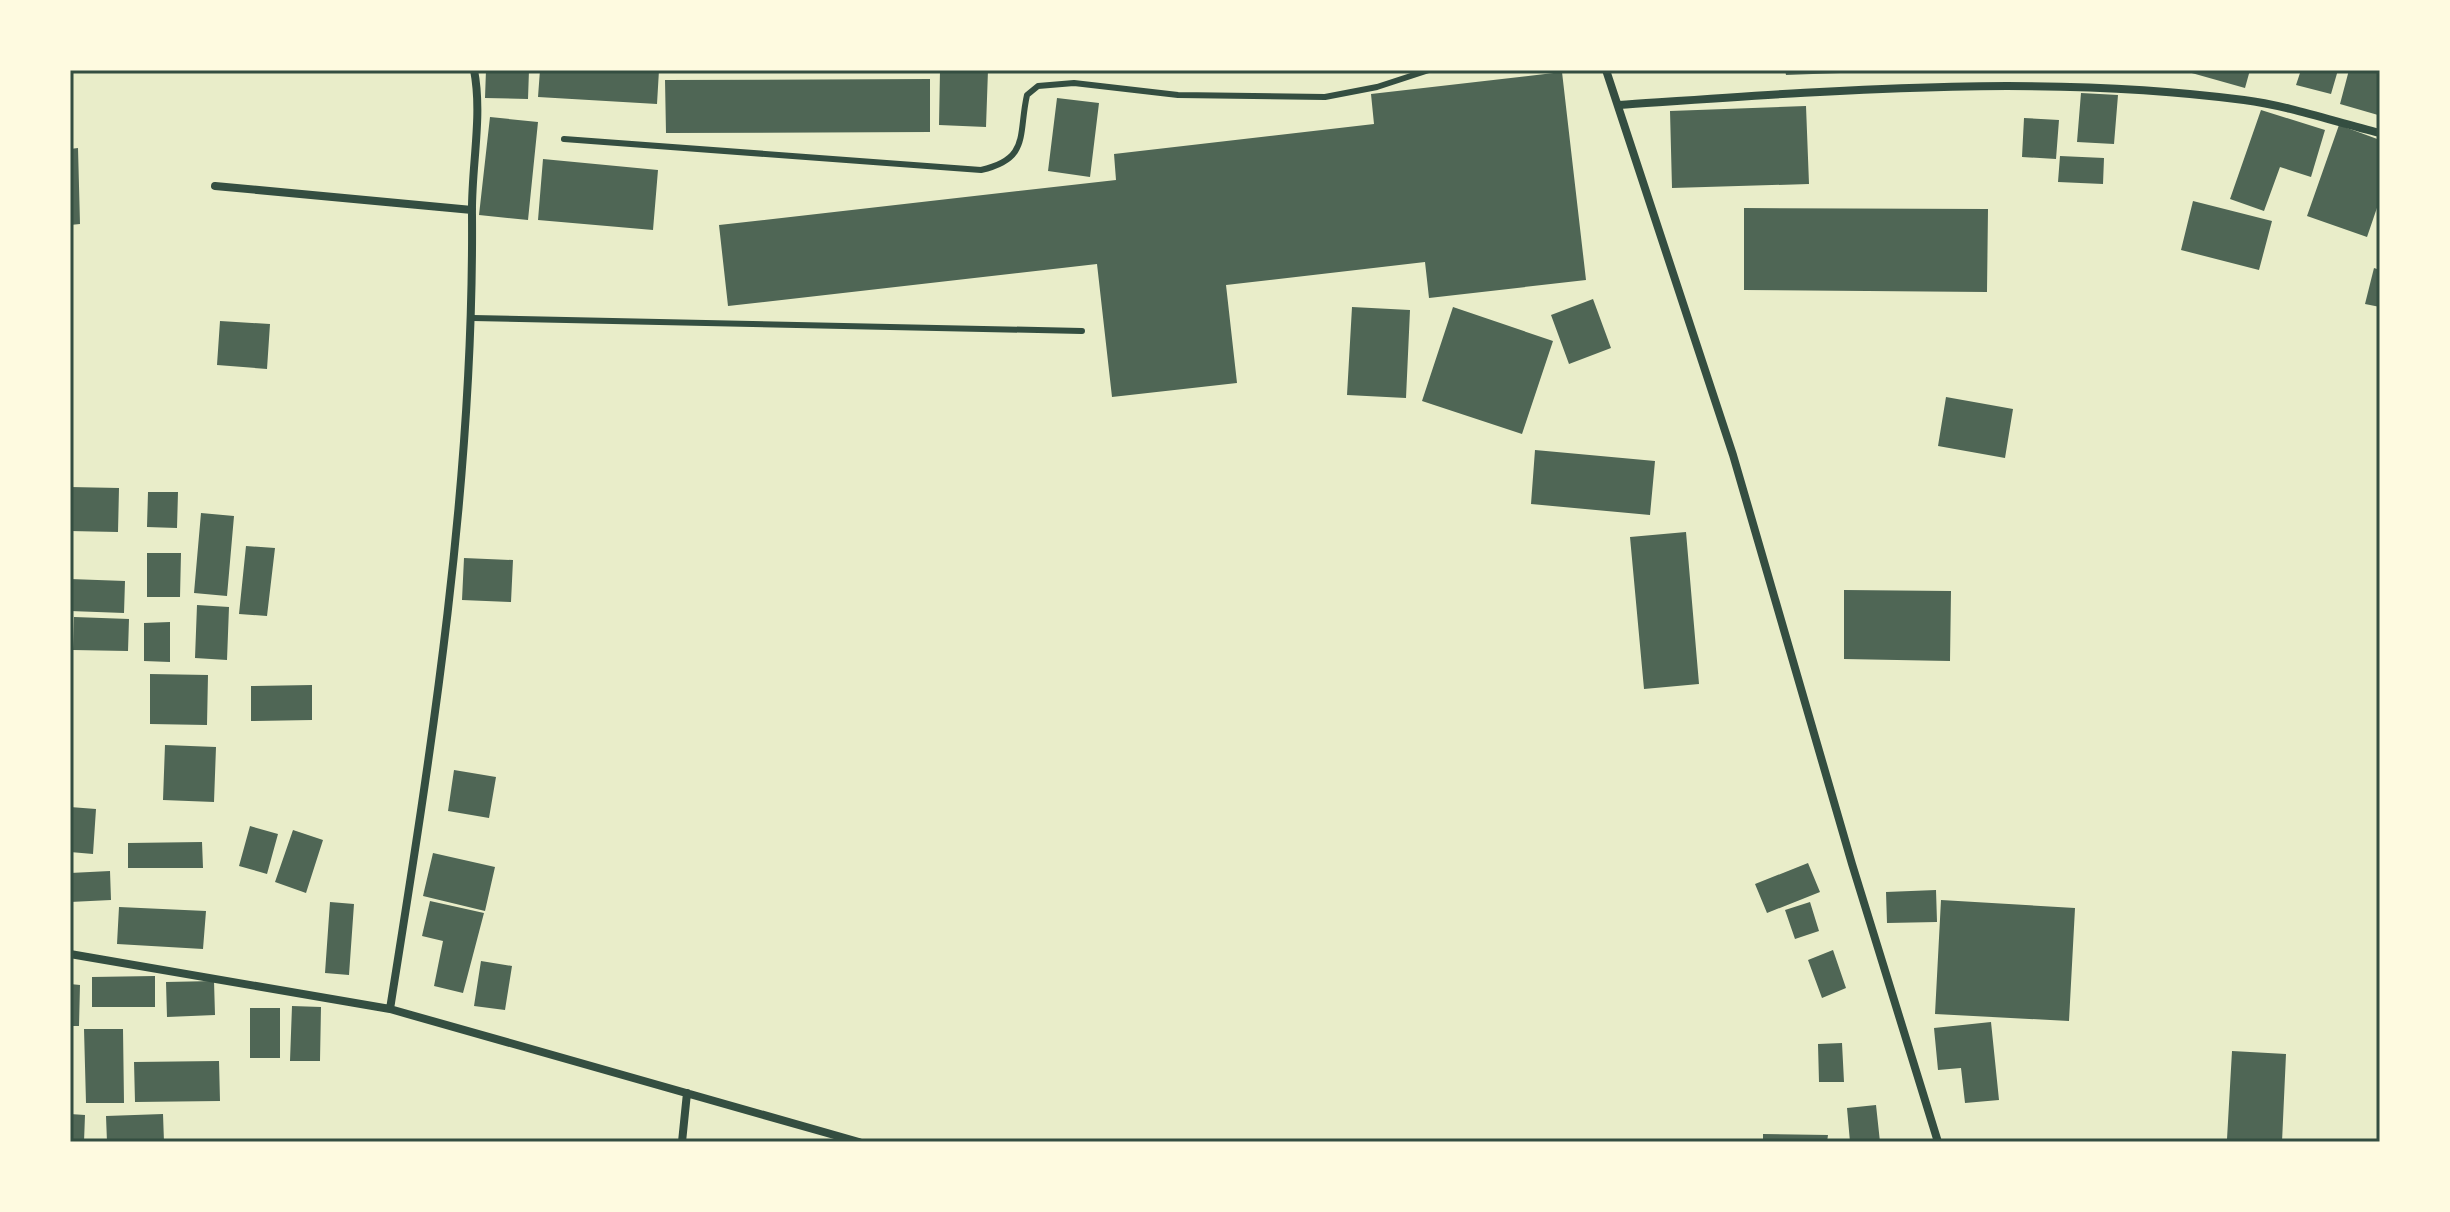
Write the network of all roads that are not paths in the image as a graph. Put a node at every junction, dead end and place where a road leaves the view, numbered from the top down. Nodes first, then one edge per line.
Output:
1 (474, 70) edge
2 (1429, 70) edge
3 (1606, 70) edge
4 (1619, 105) junction
5 (2380, 133) edge
6 (564, 139) dead end
7 (215, 186) dead end
8 (472, 210) junction
9 (473, 318) junction
10 (1082, 331) dead end
11 (70, 954) edge
12 (390, 1009) junction
13 (687, 1093) junction
14 (682, 1142) edge
15 (859, 1142) edge
16 (1938, 1142) edge

1 - 8 street
2 - 6 lane
3 - 4 street
4 - 5 street
4 - 16 street
7 - 8 street
8 - 9 street
9 - 10 lane
9 - 12 street
11 - 12 street
12 - 13 street
13 - 14 street
13 - 15 street

